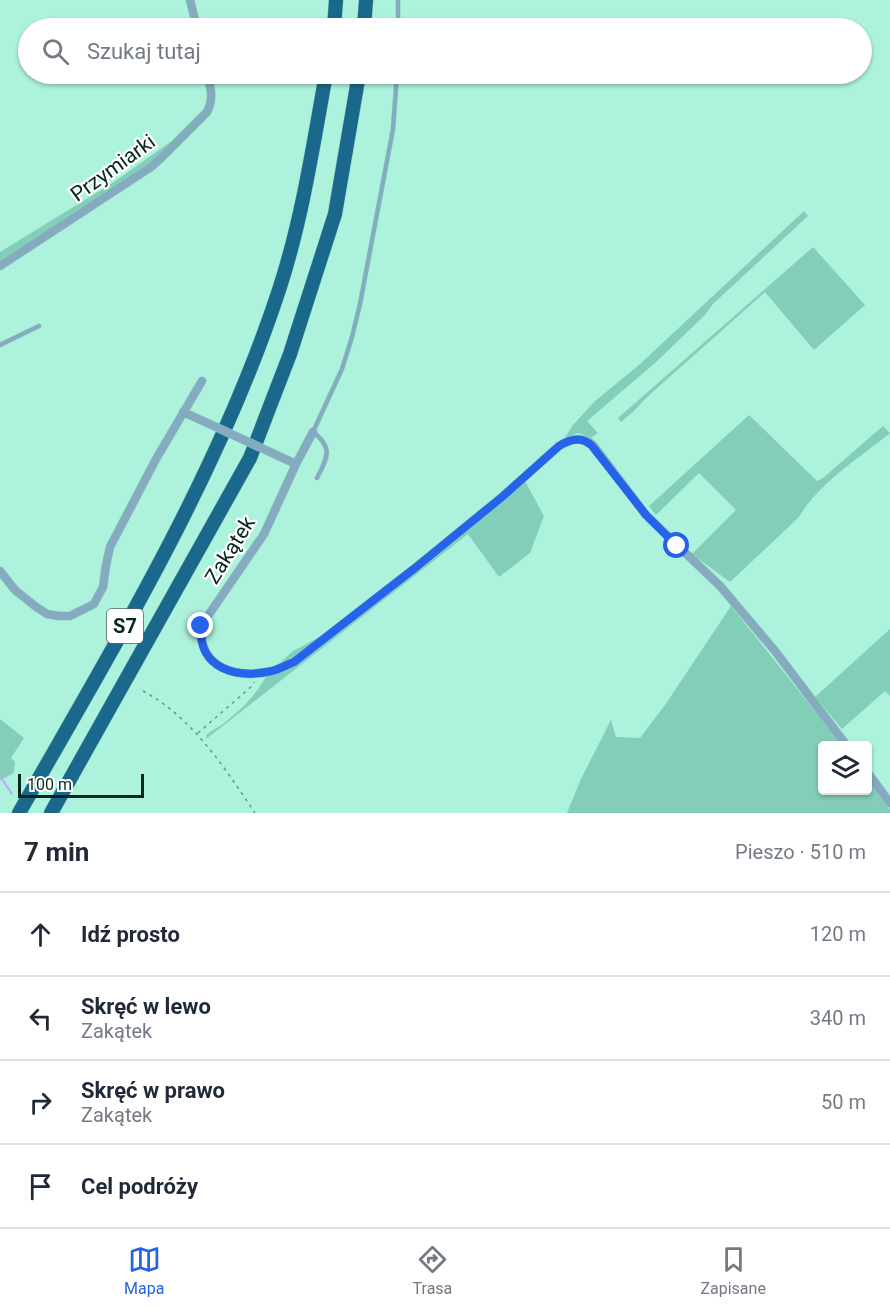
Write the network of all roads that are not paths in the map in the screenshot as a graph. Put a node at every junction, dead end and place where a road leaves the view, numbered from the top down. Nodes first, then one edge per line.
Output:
1 (190, 0) edge
2 (336, 0) edge
3 (366, 0) edge
4 (398, 0) edge
5 (194, 18) edge
6 (335, 18) edge
7 (365, 18) edge
8 (398, 18) edge
9 (210, 84) edge
10 (324, 84) edge
11 (357, 84) edge
12 (396, 84) edge
13 (0, 266) edge
14 (39, 326) dead end
15 (0, 345) edge
16 (202, 381) dead end
17 (183, 412) junction
18 (313, 432) junction
19 (296, 464) junction
20 (317, 478) dead end
21 (0, 571) edge
22 (843, 741) edge
23 (872, 780) edge
24 (890, 803) edge
25 (19, 813) edge
26 (51, 813) edge

1 - 5 street
2 - 6 highway
3 - 7 highway
4 - 8 lane
9 - 13 street, Przymiarki
10 - 25 highway, S7
11 - 26 highway, S7
12 - 18 lane, Zakątek
14 - 15 lane
16 - 17 street
17 - 19 street, bridge
17 - 21 street
18 - 19 street, Zakątek
18 - 20 lane
19 - 22 street, Zakątek
23 - 24 street

